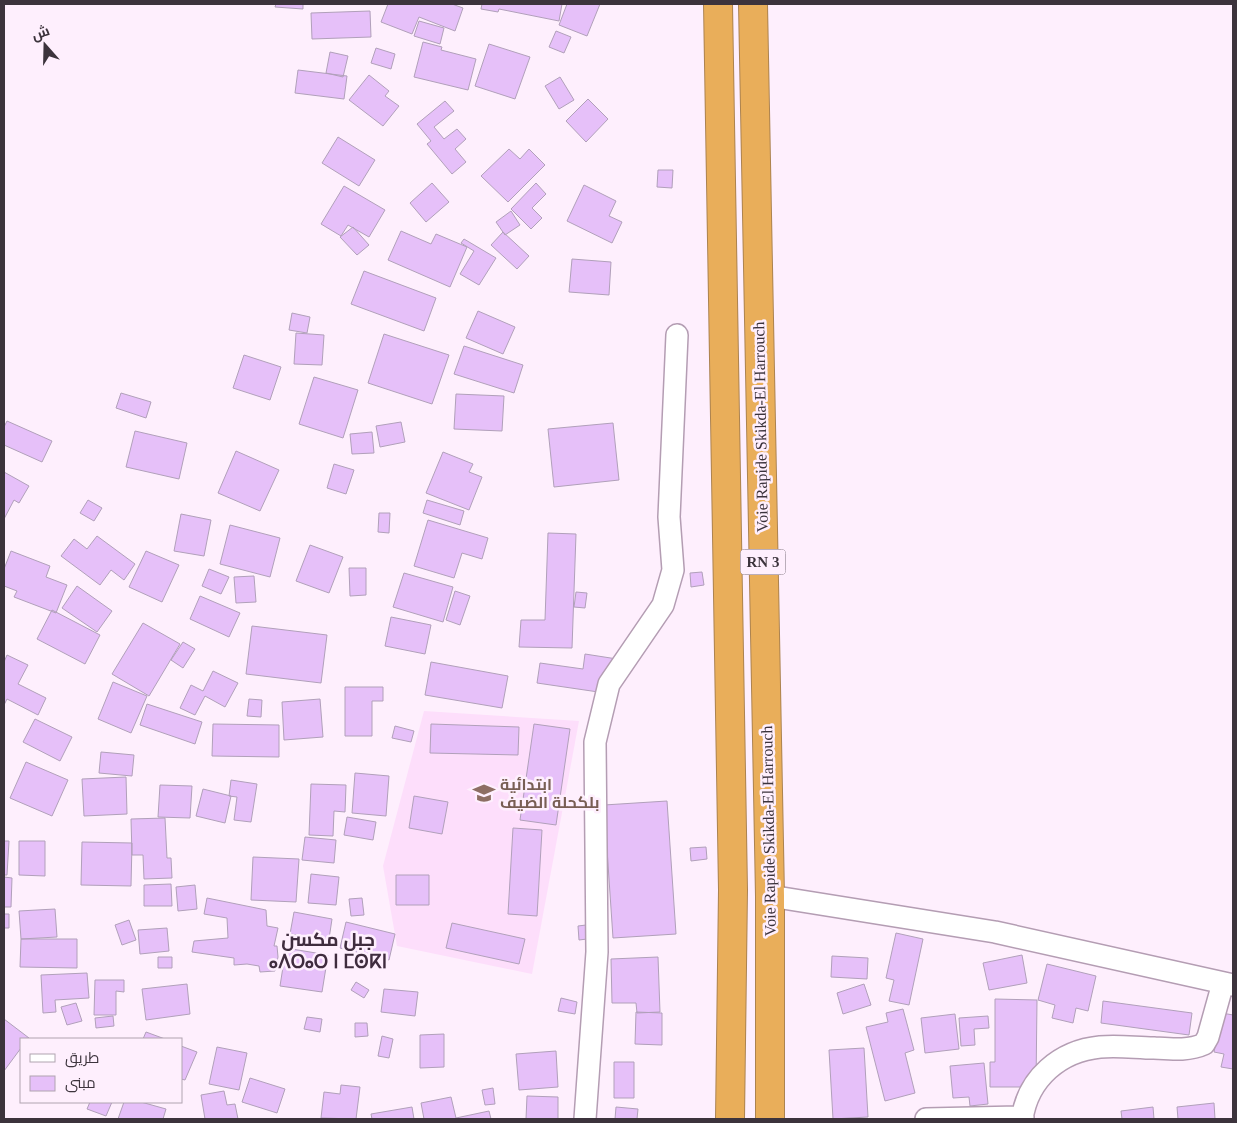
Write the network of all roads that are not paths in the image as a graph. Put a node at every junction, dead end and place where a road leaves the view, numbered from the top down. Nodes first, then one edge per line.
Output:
1 (718, 4) edge
2 (753, 4) edge
3 (677, 335) dead end
4 (770, 896) junction
5 (1228, 984) edge
6 (1023, 1118) edge
7 (585, 1119) edge
8 (730, 1119) edge
9 (770, 1119) edge
10 (926, 1119) edge

1 - 8 highway, RN 3
2 - 4 highway, Voie Rapide Skikda-El Harrouch / RN 3
3 - 7 street
4 - 5 street
4 - 9 highway, Voie Rapide Skikda-El Harrouch / RN 3
5 - 6 street
6 - 10 street

